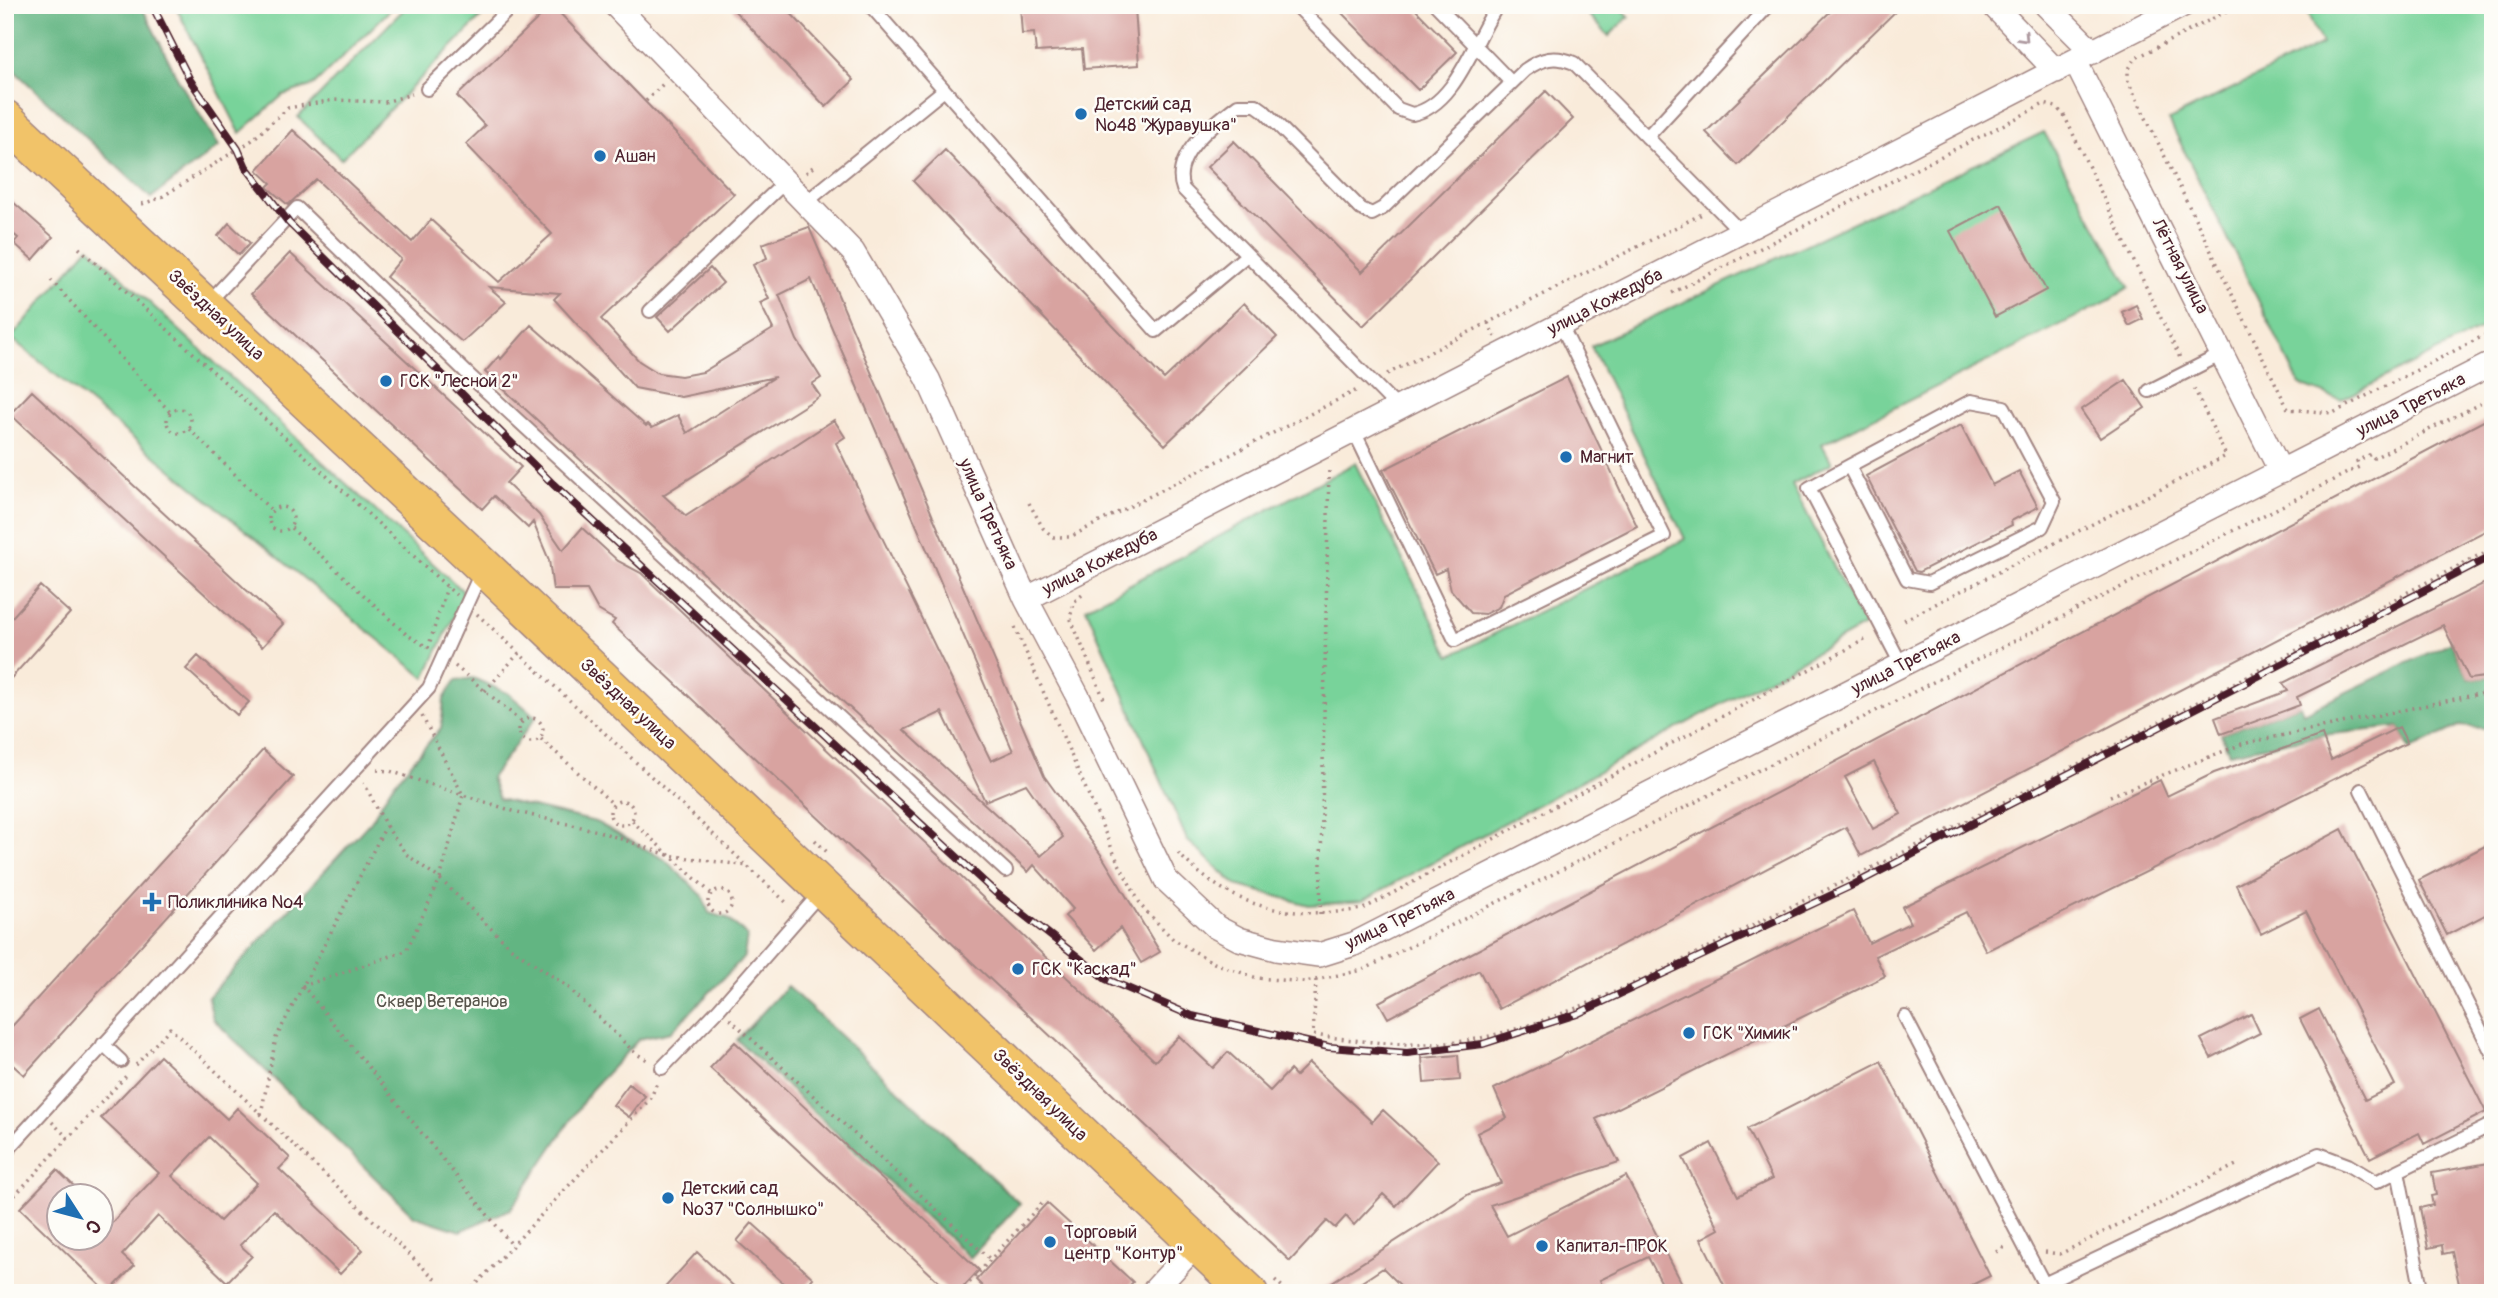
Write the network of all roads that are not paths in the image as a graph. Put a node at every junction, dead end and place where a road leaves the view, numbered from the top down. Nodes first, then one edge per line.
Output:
1 (513, 5) edge
2 (615, 5) edge
3 (870, 5) edge
4 (1296, 5) edge
5 (1436, 5) edge
6 (1498, 5) edge
7 (1769, 5) edge
8 (1993, 5) edge
9 (2046, 5) edge
10 (2183, 5) edge
11 (1477, 47) junction
12 (2075, 61) junction
13 (1511, 82) junction
14 (427, 89) road end
15 (944, 90) junction
16 (5, 119) edge
17 (1647, 137) junction
18 (785, 182) junction
19 (805, 203) junction
20 (1741, 232) junction
21 (1247, 255) junction
22 (206, 305) junction
23 (650, 311) dead end
24 (1561, 325) junction
25 (2224, 353) junction
26 (2493, 363) edge
27 (2149, 391) dead end
28 (1398, 408) junction
29 (1359, 441) junction
30 (1849, 466) junction
31 (2281, 472) junction
32 (483, 567) junction
33 (1027, 599) junction
34 (1902, 666) junction
35 (2361, 789) dead end
36 (1006, 871) dead end
37 (812, 902) junction
38 (1905, 1017) dead end
39 (103, 1044) junction
40 (2493, 1055) edge
41 (121, 1061) dead end
42 (662, 1068) road end
43 (2493, 1124) edge
44 (5, 1153) edge
45 (2398, 1171) junction
46 (1197, 1244) junction
47 (1152, 1293) edge
48 (1249, 1293) edge
49 (2422, 1293) edge

1 - 14 lane
2 - 18 street, улица Третьяка
3 - 15 lane
4 - 11 lane
5 - 11 lane
6 - 11 lane
7 - 17 lane
8 -> 12 street, Лётная улица
9 - 12 street, Лётная улица
10 - 12 street, улица Кожедуба
11 - 13 lane
12 - 20 street, улица Кожедуба
12 - 25 street, Лётная улица
13 - 17 lane
13 - 21 lane
15 - 19 lane
15 - 21 lane
16 - 22 main road, Звёздная улица
17 - 20 lane
18 - 19 street, улица Третьяка
18 - 23 lane
19 - 33 street, улица Третьяка
20 - 24 street, улица Кожедуба
21 - 28 lane
22 - 32 main road, Звёздная улица
22 - 36 lane
24 - 28 street, улица Кожедуба
24 - 29 lane
25 - 27 lane
25 - 31 street, Лётная улица
26 - 31 street, улица Третьяка
28 - 29 street, улица Кожедуба
29 - 33 street, улица Кожедуба
30 - 30 lane
30 - 34 lane
31 - 34 street, улица Третьяка
32 - 37 main road, Звёздная улица
32 - 39 lane
33 - 34 street, улица Третьяка
35 - 40 lane
37 - 42 lane
37 - 46 main road, Звёздная улица
38 - 45 lane
39 - 41 lane
39 - 44 lane
43 - 45 lane
45 - 49 lane
46 - 47 street
46 - 48 main road, Звёздная улица

